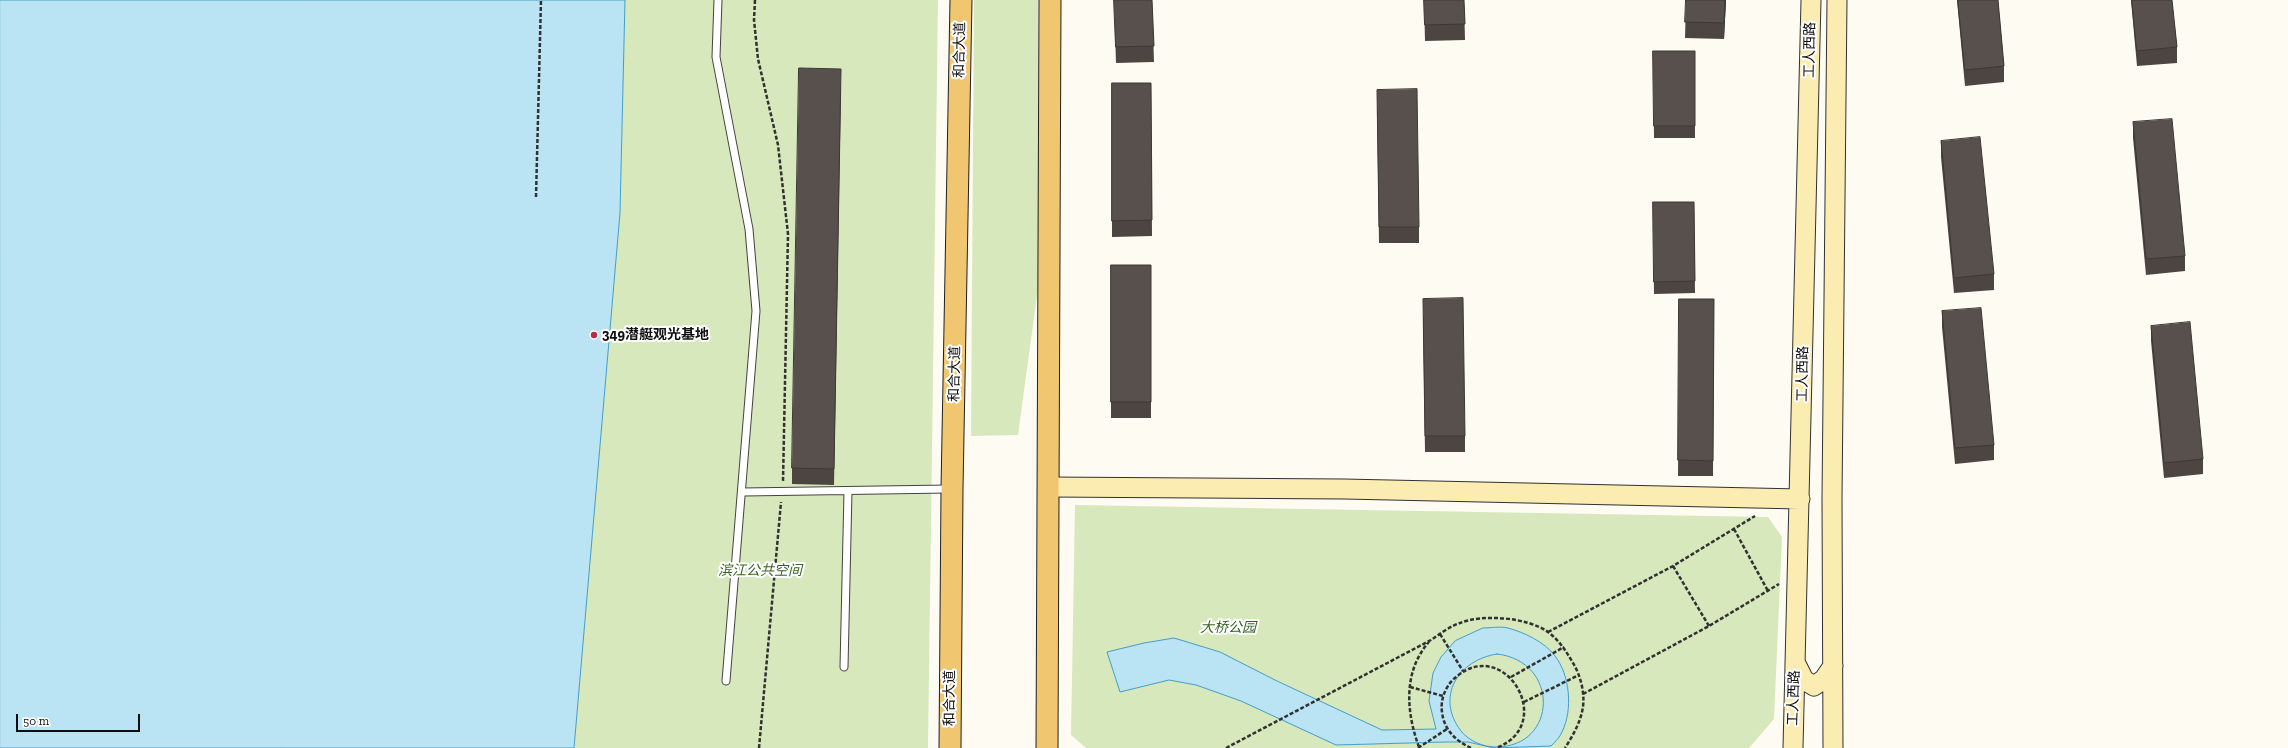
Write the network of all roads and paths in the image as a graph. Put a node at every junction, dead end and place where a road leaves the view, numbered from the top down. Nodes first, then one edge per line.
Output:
1 (541, 0) edge
2 (718, 0) edge
3 (755, 0) edge
4 (961, 0) edge
5 (1050, 0) edge
6 (1811, 0) edge
7 (1837, 0) edge
8 (536, 197) dead end
9 (1049, 487) junction
10 (952, 489) junction
11 (848, 491) junction
12 (743, 492) junction
13 (782, 492) junction
14 (1800, 499) junction
15 (1759, 514) dead end
16 (1734, 529) junction
17 (1673, 566) junction
18 (1798, 573) junction
19 (1768, 591) junction
20 (1708, 626) junction
21 (1548, 632) junction
22 (1440, 634) junction
23 (1431, 640) junction
24 (1564, 647) junction
25 (1796, 662) junction
26 (1833, 666) junction
27 (844, 668) dead end
28 (1462, 670) junction
29 (1579, 675) junction
30 (1512, 676) junction
31 (726, 681) dead end
32 (1410, 687) junction
33 (1583, 694) junction
34 (1442, 696) junction
35 (1525, 701) junction
36 (1047, 722) junction
37 (1447, 729) junction
38 (1505, 746) edge
39 (1419, 747) edge
40 (759, 748) edge
41 (950, 748) edge
42 (1047, 748) edge
43 (1057, 748) edge
44 (1226, 748) edge
45 (1471, 748) edge
46 (1496, 748) edge
47 (1565, 748) edge
48 (1793, 748) edge
49 (1833, 748) edge

1 - 8 path
2 - 12 lane
3 - 13 path
4 - 10 main road, 和合大道
5 - 9 main road
6 - 14 main road, 工人西路
7 - 26 main road, 工人西路
9 - 14 main road
9 - 36 main road
10 - 11 lane
10 - 41 main road, 和合大道
11 - 13 lane
11 - 27 lane
12 - 13 lane
12 - 31 lane
13 - 40 path
14 - 18 main road, 工人西路
15 - 16 path
16 - 17 path
16 - 19 path
17 - 20 path
17 - 21 path
18 - 19 path
18 - 25 main road, 工人西路
19 - 20 path
20 - 33 path
21 - 22 path
21 - 24 path
22 - 23 path
22 - 28 path
23 - 32 path
23 - 44 path
24 - 29 path
24 - 30 path
25 - 26 main road
25 - 48 main road, 工人西路
26 - 49 main road, 工人西路
28 - 30 path
28 - 34 path
29 - 33 path
29 - 35 path
30 - 35 path
32 - 34 path
32 - 39 path
33 - 47 path
34 - 37 path
35 - 38 path
36 - 42 main road
36 - 43 main road
37 - 39 path
37 - 45 path
38 - 46 path

